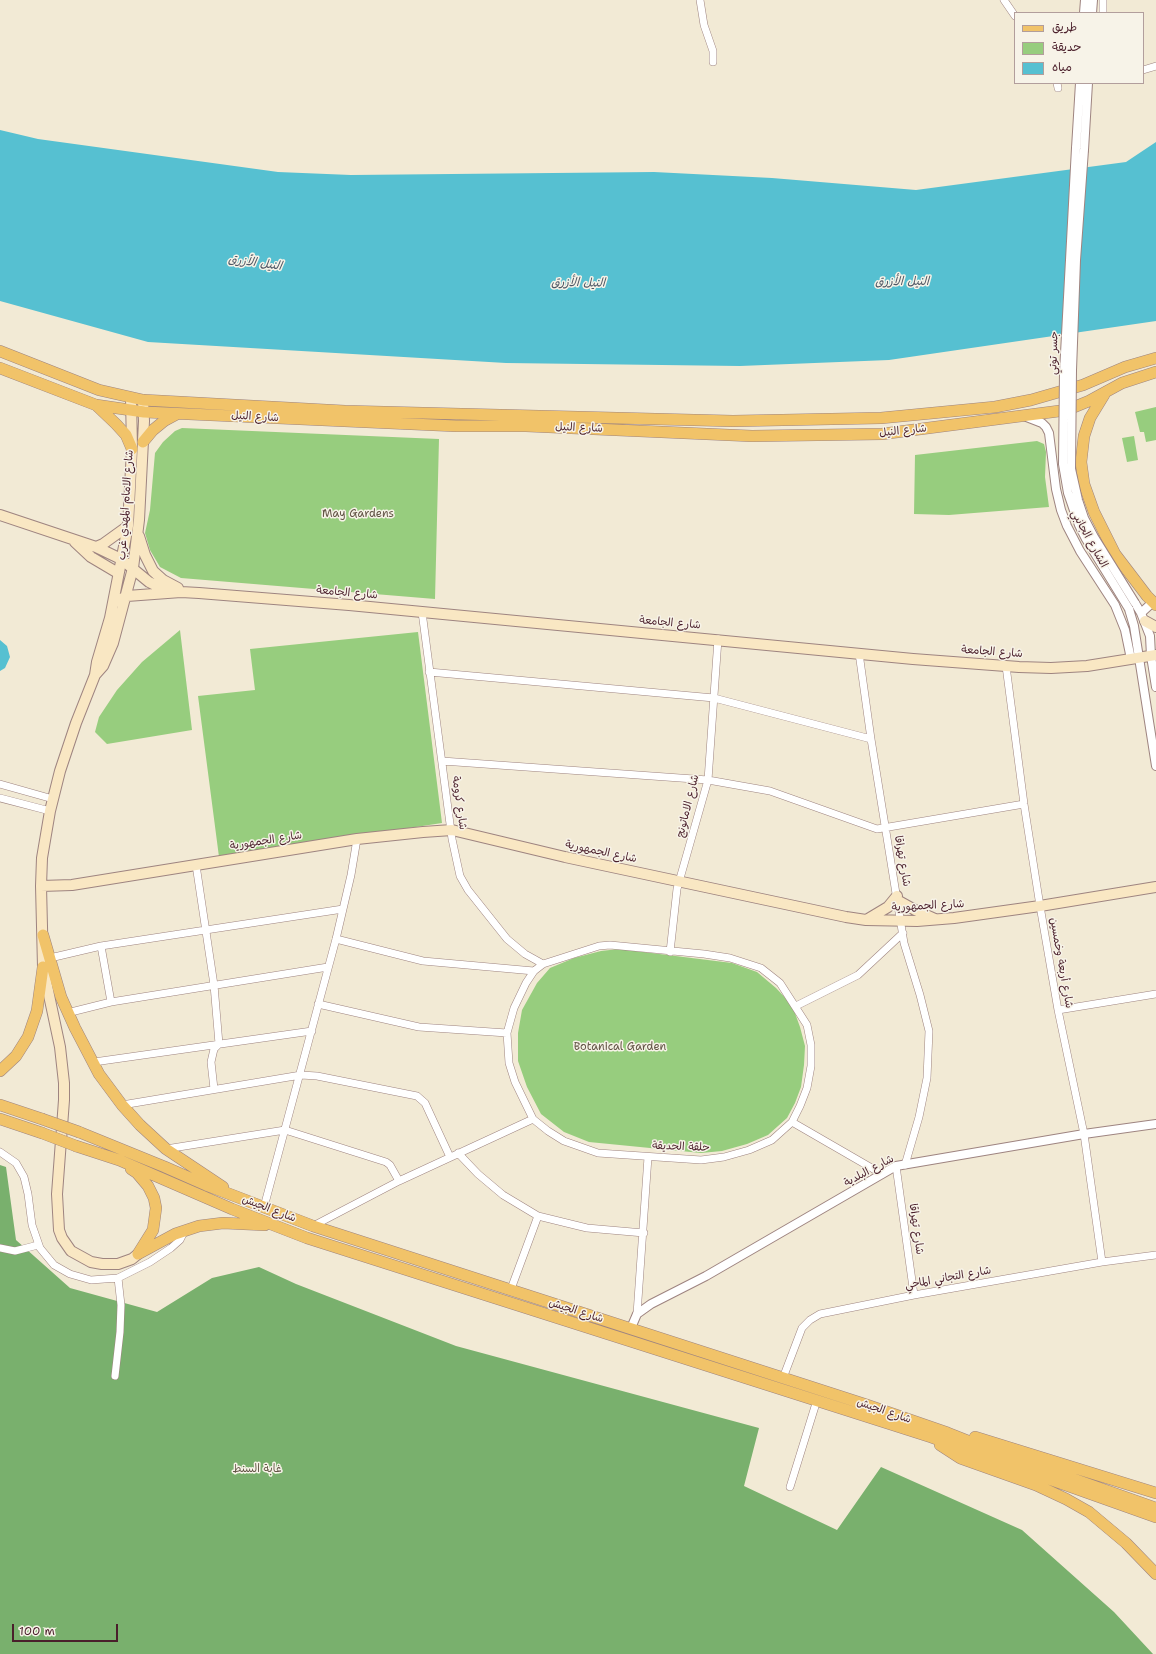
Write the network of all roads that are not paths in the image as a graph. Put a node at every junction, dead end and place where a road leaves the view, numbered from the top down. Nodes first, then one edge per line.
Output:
1 (700, 0) edge
2 (1004, 0) edge
3 (1085, 0) edge
4 (1093, 0) edge
5 (1103, 0) edge
6 (1084, 12) edge
7 (1092, 12) edge
8 (1103, 12) edge
9 (1014, 15) edge
10 (713, 62) dead end
11 (1156, 66) edge
12 (1144, 70) edge
13 (1080, 84) edge
14 (1088, 84) edge
15 (0, 351) edge
16 (14, 356) junction
17 (1156, 358) edge
18 (4, 370) edge
19 (1156, 372) edge
20 (1108, 390) junction
21 (131, 398) junction
22 (143, 400) junction
23 (96, 405) junction
24 (132, 411) junction
25 (231, 411) junction
26 (144, 412) junction
27 (178, 414) junction
28 (1023, 416) junction
29 (881, 418) junction
30 (701, 420) junction
31 (587, 423) junction
32 (882, 434) junction
33 (702, 435) junction
34 (143, 442) junction
35 (132, 449) junction
36 (0, 515) edge
37 (128, 526) junction
38 (138, 533) junction
39 (72, 539) junction
40 (96, 547) junction
41 (121, 559) junction
42 (133, 568) junction
43 (118, 573) junction
44 (184, 592) junction
45 (127, 596) junction
46 (113, 603) junction
47 (1154, 604) edge
48 (1132, 606) junction
49 (422, 612) junction
50 (1143, 617) junction
51 (1156, 628) edge
52 (718, 640) junction
53 (859, 653) junction
54 (1153, 655) edge
55 (1134, 658) junction
56 (1006, 666) junction
57 (429, 672) junction
58 (95, 675) junction
59 (1156, 687) edge
60 (714, 698) junction
61 (871, 739) junction
62 (442, 762) junction
63 (1156, 766) edge
64 (708, 780) junction
65 (0, 784) edge
66 (0, 798) edge
67 (53, 799) junction
68 (1024, 804) junction
69 (50, 811) junction
70 (885, 828) junction
71 (452, 830) junction
72 (357, 839) junction
73 (196, 865) junction
74 (680, 881) junction
75 (41, 886) junction
76 (1156, 887) edge
77 (897, 898) junction
78 (1040, 906) junction
79 (343, 909) junction
80 (936, 919) junction
81 (866, 920) junction
82 (901, 920) junction
83 (206, 929) junction
84 (903, 933) junction
85 (43, 935) joint
86 (336, 939) junction
87 (101, 946) junction
88 (670, 952) junction
89 (46, 963) junction
90 (543, 964) junction
91 (328, 967) junction
92 (534, 972) junction
93 (214, 986) junction
94 (1156, 994) edge
95 (111, 1002) junction
96 (318, 1004) junction
97 (796, 1006) junction
98 (1058, 1010) junction
99 (67, 1013) junction
100 (312, 1031) junction
101 (507, 1033) junction
102 (219, 1044) junction
103 (94, 1062) junction
104 (0, 1071) edge
105 (300, 1075) junction
106 (214, 1089) junction
107 (0, 1105) edge
108 (122, 1105) junction
109 (0, 1119) edge
110 (533, 1119) junction
111 (792, 1122) junction
112 (1156, 1124) edge
113 (285, 1130) junction
114 (1084, 1134) junction
115 (166, 1149) junction
116 (0, 1152) edge
117 (458, 1153) junction
118 (450, 1157) junction
119 (648, 1157) junction
120 (119, 1160) junction
121 (905, 1165) junction
122 (896, 1166) junction
123 (882, 1174) junction
124 (399, 1180) junction
125 (238, 1197) junction
126 (264, 1207) junction
127 (538, 1216) junction
128 (274, 1225) junction
129 (312, 1226) junction
130 (185, 1230) junction
131 (644, 1234) junction
132 (38, 1245) junction
133 (0, 1248) edge
134 (138, 1254) junction
135 (1156, 1255) edge
136 (1102, 1262) junction
137 (118, 1278) junction
138 (511, 1289) junction
139 (914, 1295) junction
140 (637, 1314) junction
141 (631, 1328) junction
142 (115, 1376) dead end
143 (783, 1378) junction
144 (817, 1400) junction
145 (948, 1433) junction
146 (931, 1437) junction
147 (790, 1487) dead end
148 (1156, 1493) edge
149 (1156, 1508) edge
150 (1156, 1517) edge
151 (1156, 1574) edge

1 - 10 street
2 - 9 street
3 - 6 street
4 - 7 street
5 - 8 street
11 - 12 street
13 - 48 street, جسر توتي, bridge
14 - 48 street, جسر توتي, bridge
15 - 16 main road, شارع النيل
16 - 18 main road
16 - 21 main road, شارع النيل
17 - 29 main road, شارع النيل
18 - 23 main road, شارع النيل
19 - 20 main road, شارع النيل
20 - 28 main road, شارع النيل
20 - 47 main road
21 - 22 main road, شارع النيل
21 - 24 main road, شارع الامام المهدي غرب
22 - 25 main road, شارع النيل
22 - 26 main road, شارع الامام المهدي غرب
23 - 24 main road, شارع النيل
23 - 35 main road
24 - 26 main road, شارع النيل
24 - 35 main road, شارع الامام المهدي غرب
25 - 27 main road, شارع النيل
25 - 31 main road, شارع النيل
26 - 27 main road, شارع النيل
26 - 34 main road, شارع الامام المهدي غرب
27 - 34 main road
28 - 32 main road, شارع النيل
28 - 55 street, الشارع الجانبي
29 - 30 main road, شارع النيل
29 - 32 main road
30 - 31 main road, شارع النيل
30 - 33 main road
31 - 33 main road, شارع النيل
32 - 33 main road, شارع النيل
34 - 38 main road, شارع الامام المهدي غرب
35 - 37 main road, شارع الامام المهدي غرب
36 - 39 main road, شارع الجامعة
37 - 40 main road
37 - 41 main road, شارع الامام المهدي غرب
38 - 42 main road, شارع الامام المهدي غرب
38 - 44 main road
39 - 40 main road, شارع الجامعة
39 - 43 main road, شارع الجامعة
40 - 41 main road, شارع الجامعة
41 - 42 main road, شارع الجامعة
41 - 43 main road, شارع الامام المهدي غرب
42 - 44 main road, شارع الجامعة
42 - 45 main road, شارع الامام المهدي غرب
43 - 46 main road, شارع الامام المهدي غرب
44 - 45 main road, شارع الجامعة
44 - 49 main road, شارع الجامعة
45 - 46 main road, شارع الجامعة
45 - 58 main road, شارع الامام المهدي غرب
46 - 58 main road, شارع الامام المهدي غرب
47 - 50 street
48 - 50 street
48 - 55 street
49 - 52 main road, شارع الجامعة
49 - 57 street, شارع كرومة
50 - 51 main road
50 - 54 street
52 - 53 main road, شارع الجامعة
52 - 60 street, شارع الاماتونج
53 - 56 main road, شارع الجامعة
53 - 61 street, شارع تهراقا
54 - 55 main road, شارع الجامعة
54 - 59 street
55 - 56 main road, شارع الجامعة
55 - 63 street
56 - 68 street, شارع أربعة وخمسين
57 - 60 street
57 - 62 street, شارع كرومة
58 - 67 main road, شارع الامام المهدي غرب
60 - 61 street
60 - 64 street, شارع الاماتونج
61 - 70 street, شارع تهراقا
62 - 64 street
62 - 71 street, شارع كرومة
64 - 70 street
64 - 74 street, شارع الاماتونج
65 - 67 street
66 - 69 street
67 - 69 main road, شارع الامام المهدي غرب
68 - 70 street
68 - 78 street, شارع أربعة وخمسين
69 - 75 main road, شارع الامام المهدي غرب
70 - 77 street, شارع تهراقا
71 - 72 main road, شارع الجمهورية
71 - 74 main road, شارع الجمهورية
71 - 90 street, شارع كرومة
72 - 73 main road, شارع الجمهورية
72 - 79 street
73 - 75 main road, شارع الجمهورية
73 - 83 street
74 - 81 main road, شارع الجمهورية
74 - 88 street, شارع الاماتونج
75 - 85 main road, شارع الامام المهدي غرب
76 - 78 main road, شارع الجمهورية
77 - 80 main road
77 - 81 main road
77 - 82 street, شارع تهراقا
78 - 80 main road, شارع الجمهورية
78 - 98 street, شارع أربعة وخمسين
79 - 83 street
79 - 86 street
80 - 82 main road, شارع الجمهورية
81 - 82 main road, شارع الجمهورية
82 - 84 street, شارع تهراقا
83 - 87 street
83 - 93 street
84 - 97 street
84 - 121 street, شارع تهراقا
85 - 89 main road
86 - 91 street
86 - 92 street
87 - 89 street
87 - 95 street
88 - 90 street, حلقة الحديقة
88 - 97 street, حلقة الحديقة
89 - 99 main road
89 - 104 main road
89 - 134 main road
90 - 92 street, حلقة الحديقة
91 - 93 street
91 - 96 street
92 - 101 street, حلقة الحديقة
93 - 95 street
93 - 102 street
94 - 98 street
95 - 99 street
96 - 100 street
96 - 101 street
97 - 111 street, حلقة الحديقة
98 - 114 street, شارع أربعة وخمسين
99 - 103 main road
100 - 102 street
100 - 105 street
101 - 110 street, حلقة الحديقة
102 - 103 street
102 - 106 street
103 - 108 main road
105 - 106 street
105 - 113 street
105 - 118 street
106 - 108 street
107 - 125 main road, شارع الجيش, bridge
108 - 115 main road
109 - 120 main road, شارع الجيش, bridge
110 - 117 street
110 - 119 street, حلقة الحديقة
111 - 119 street, حلقة الحديقة
111 - 123 street
112 - 114 street, شارع البلدية
113 - 115 street
113 - 124 street
113 - 126 street
114 - 121 street, شارع البلدية
114 - 136 street, شارع أربعة وخمسين
115 - 125 main road
116 - 132 street
117 - 118 street
117 - 127 street
118 - 124 street
119 - 131 street
120 - 128 main road, شارع الجيش
120 - 134 main road
121 - 122 street, شارع البلدية
122 - 123 street, شارع البلدية
122 - 139 street, شارع تهراقا
123 - 140 street, شارع البلدية
124 - 129 street
125 - 126 main road, شارع الجيش
126 - 129 main road, شارع الجيش
127 - 131 street
127 - 138 street
128 - 130 main road
128 - 144 main road, شارع الجيش
129 - 138 main road, شارع الجيش
130 - 134 main road
130 - 137 street
131 - 140 street
132 - 133 street
132 - 137 street
135 - 136 street, شارع التجاني الماحي
136 - 139 street, شارع التجاني الماحي
137 - 142 street
138 - 141 main road, شارع الجيش
139 - 143 street, شارع التجاني الماحي
140 - 141 street
141 - 143 main road, شارع الجيش
143 - 145 main road, شارع الجيش
144 - 146 main road, شارع الجيش
144 - 147 street
145 - 148 main road
145 - 149 main road, شارع الجيش
146 - 150 main road, شارع الجيش
146 - 151 main road

